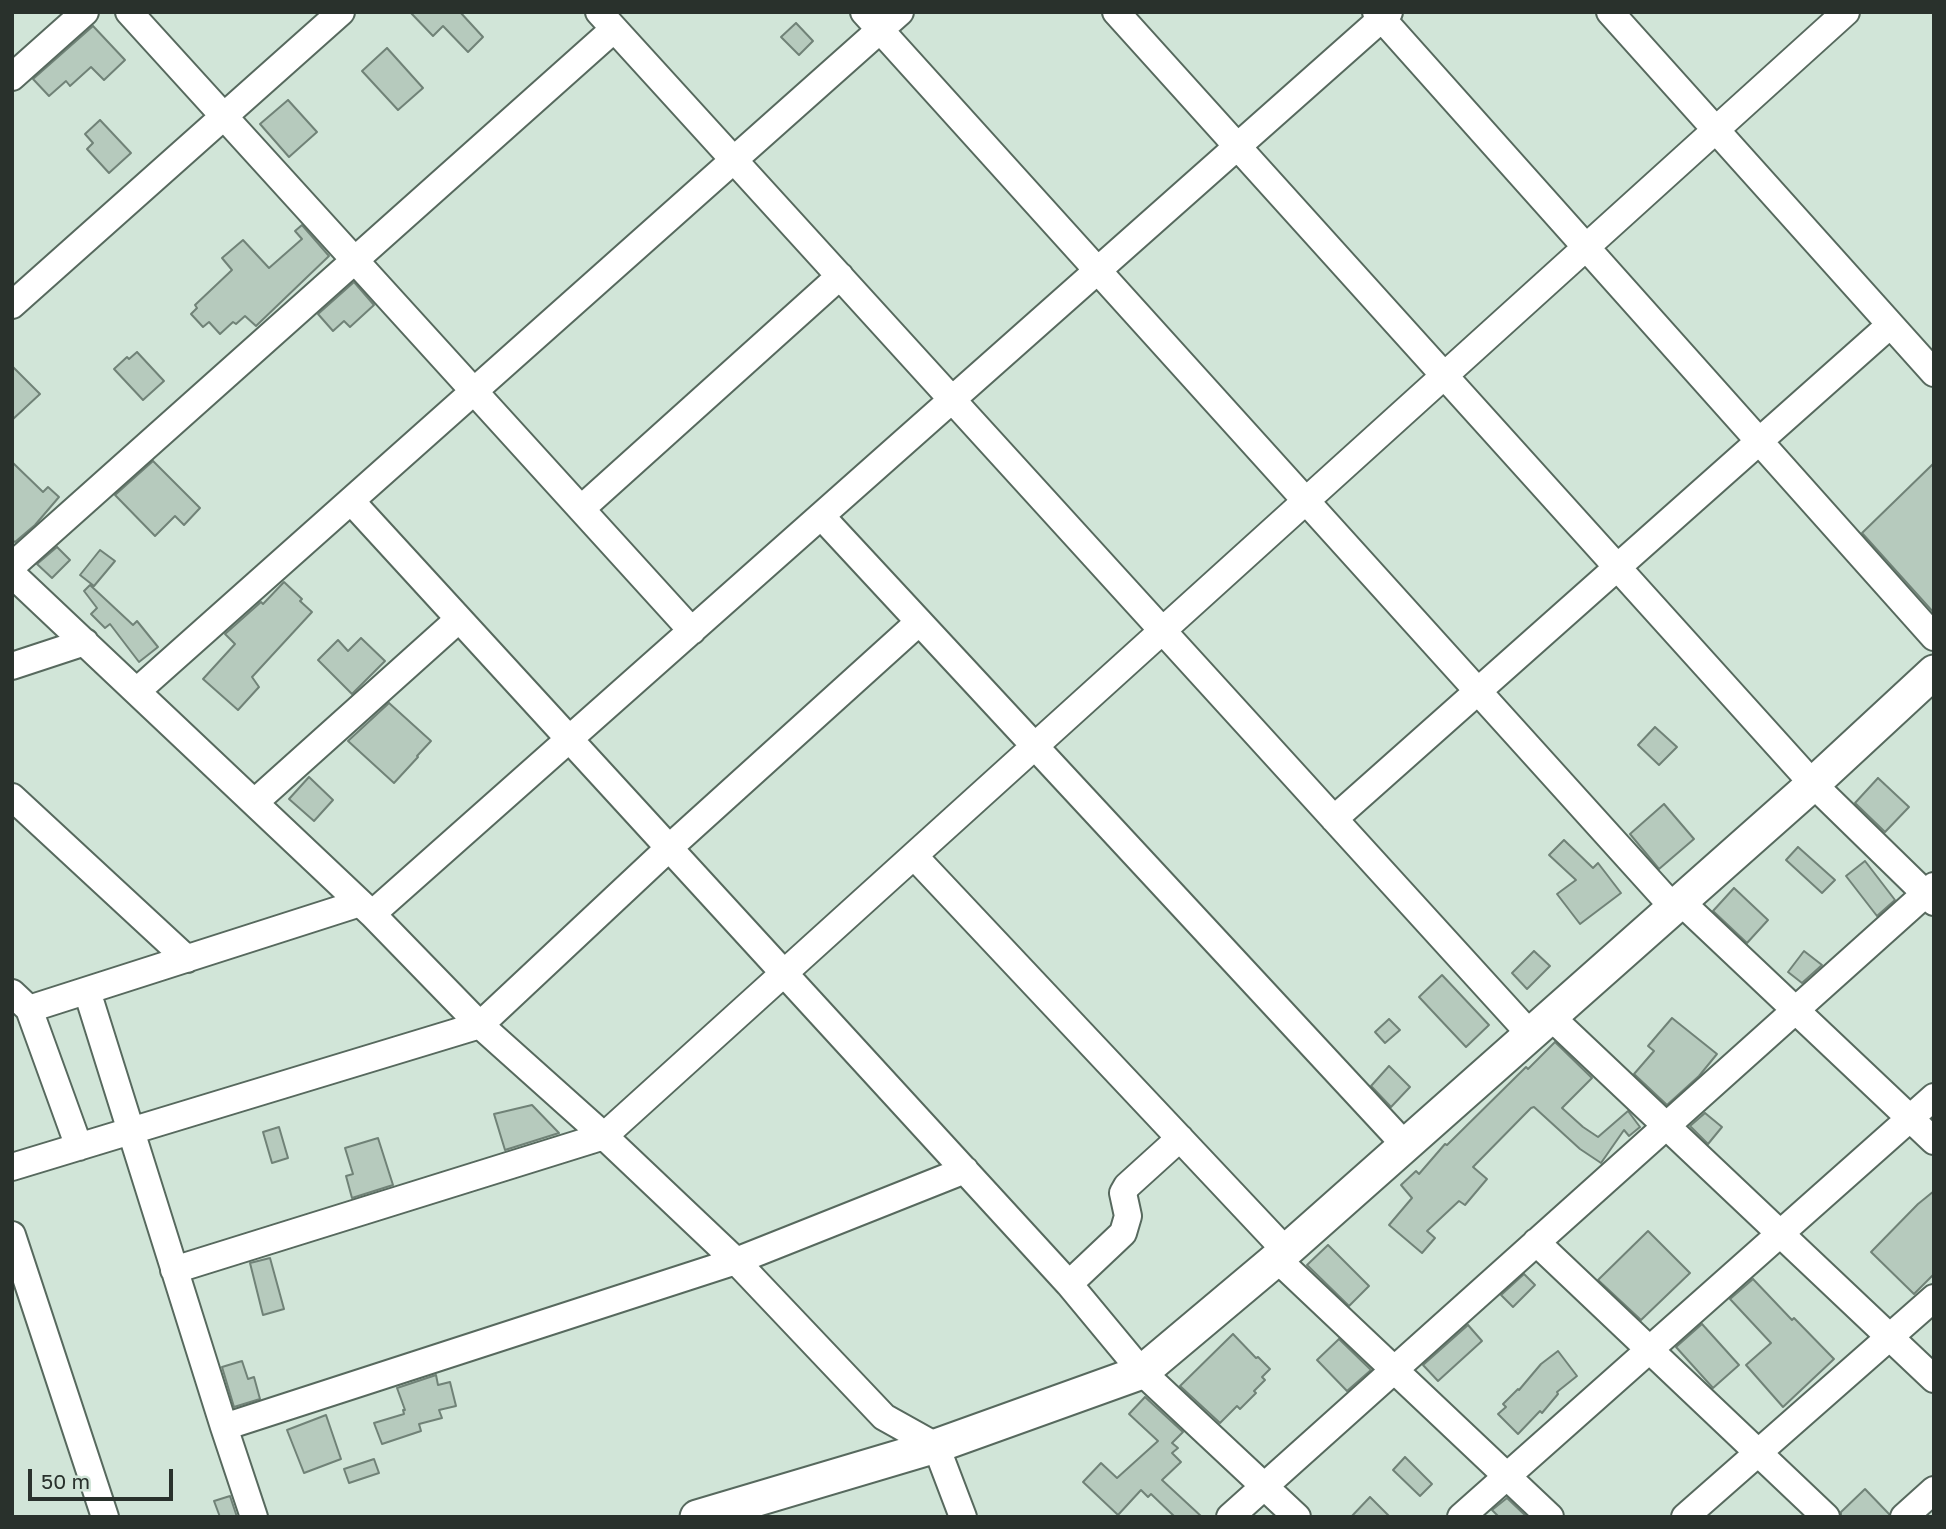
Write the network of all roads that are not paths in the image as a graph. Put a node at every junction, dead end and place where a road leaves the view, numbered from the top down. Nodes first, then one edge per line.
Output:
1 (85, 12) edge
2 (129, 12) edge
3 (341, 12) edge
4 (900, 12) edge
5 (1116, 12) edge
6 (1610, 12) edge
7 (1382, 14) edge
8 (1837, 16) edge
9 (606, 21) edge
10 (872, 21) edge
11 (12, 77) edge
12 (224, 117) junction
13 (1716, 131) junction
14 (1238, 148) junction
15 (734, 160) junction
16 (1586, 248) junction
17 (355, 261) junction
18 (1098, 272) junction
19 (840, 276) junction
20 (12, 305) edge
21 (1890, 325) junction
22 (1934, 373) edge
23 (1445, 377) junction
24 (474, 392) junction
25 (953, 400) junction
26 (1758, 440) junction
27 (351, 502) junction
28 (1307, 502) junction
29 (581, 509) junction
30 (821, 517) junction
31 (12, 566) edge
32 (1617, 567) junction
33 (12, 574) edge
34 (459, 619) junction
35 (919, 622) junction
36 (692, 631) junction
37 (1164, 632) junction
38 (1934, 637) edge
39 (85, 642) junction
40 (12, 666) edge
41 (1934, 672) edge
42 (137, 691) junction
43 (1477, 691) junction
44 (570, 740) junction
45 (1036, 747) junction
46 (1813, 784) junction
47 (12, 797) edge
48 (255, 802) junction
49 (1334, 819) junction
50 (669, 848) junction
51 (915, 857) junction
52 (1931, 894) edge
53 (1676, 904) junction
54 (366, 908) junction
55 (187, 959) junction
56 (785, 974) junction
57 (87, 991) junction
58 (21, 1001) edge
59 (1795, 1011) junction
60 (480, 1025) junction
61 (1540, 1025) junction
62 (1934, 1097) edge
63 (1910, 1118) junction
64 (1665, 1127) junction
65 (131, 1131) junction
66 (604, 1136) junction
67 (1180, 1139) junction
68 (1934, 1141) edge
69 (1405, 1145) junction
70 (79, 1147) junction
71 (12, 1167) edge
72 (965, 1170) junction
73 (1780, 1234) junction
74 (12, 1235) edge
75 (1536, 1242) junction
76 (1281, 1255) junction
77 (736, 1261) junction
78 (174, 1270) junction
79 (1069, 1284) junction
80 (1934, 1298) edge
81 (23, 1310) edge
82 (1889, 1337) junction
83 (1650, 1350) junction
84 (1394, 1370) junction
85 (1142, 1372) junction
86 (1934, 1379) edge
87 (223, 1427) junction
88 (936, 1446) junction
89 (1758, 1453) junction
90 (1507, 1476) junction
91 (1264, 1486) junction
92 (1934, 1490) edge
93 (105, 1517) edge
94 (254, 1517) edge
95 (696, 1517) edge
96 (963, 1517) edge
97 (1230, 1517) edge
98 (1297, 1517) edge
99 (1461, 1517) edge
100 (1550, 1517) edge
101 (1685, 1517) edge
102 (1825, 1517) edge
103 (1904, 1517) edge

1 - 11 street
2 - 12 street
3 - 12 street
4 - 10 street
5 - 14 street
6 - 13 street
7 - 14 street
7 - 16 street
8 - 13 street
9 - 15 street
9 - 17 street
10 - 15 street
10 - 18 street
12 - 17 street
12 - 20 street
13 - 16 street
13 - 21 street
14 - 18 street
14 - 23 street
15 - 19 street
15 - 24 street
16 - 23 street
16 - 26 street
17 - 24 street
17 - 31 street
18 - 25 street
18 - 28 street
19 - 25 street
19 - 29 street
21 - 22 street
21 - 26 street
23 - 28 street
23 - 32 street
24 - 27 street
24 - 29 street
25 - 30 street
25 - 37 street
26 - 32 street
26 - 38 street
27 - 34 street
27 - 42 street
28 - 37 street
28 - 43 street
29 - 36 street
30 - 35 street
30 - 36 street
32 - 43 street
32 - 46 street
33 - 39 street
34 - 44 street
34 - 48 street
35 - 45 street
35 - 50 street
36 - 44 street
37 - 45 street
37 - 49 street
39 - 40 street
39 - 42 street
41 - 46 main road
42 - 48 street
43 - 49 street
43 - 53 street
44 - 50 street
44 - 54 street
45 - 51 street
45 - 69 street
46 - 52 street
46 - 53 main road
47 - 55 street
48 - 54 street
49 - 61 street
50 - 56 street
50 - 60 street
51 - 56 street
51 - 67 street
52 - 59 street
53 - 59 street
53 - 61 main road
54 - 55 street
54 - 60 street
55 - 57 street
56 - 66 street
56 - 72 street
57 - 58 street
57 - 65 street
58 - 70 street
59 - 63 street
59 - 64 street
60 - 65 street
60 - 66 street
61 - 64 street
61 - 69 main road
62 - 63 street
63 - 68 street
63 - 73 street
64 - 73 street
64 - 75 street
65 - 70 street
65 - 78 street
66 - 77 street
66 - 78 street
67 - 76 street
67 - 79 street
69 - 76 main road
70 - 71 street
72 - 77 street
72 - 79 street
73 - 82 street
73 - 83 street
74 - 81 street
75 - 83 street
75 - 84 street
76 - 84 street
76 - 85 main road
77 - 87 street
77 - 88 street
78 - 87 street
79 - 85 street
80 - 82 street
81 - 93 street
82 - 86 street
82 - 89 street
83 - 89 street
83 - 90 street
84 - 90 street
84 - 91 street
85 - 88 main road
85 - 91 street
87 - 94 street
88 - 95 main road
88 - 96 street
89 - 101 street
89 - 102 street
90 - 99 street
90 - 100 street
91 - 97 street
91 - 98 street
92 - 103 street

